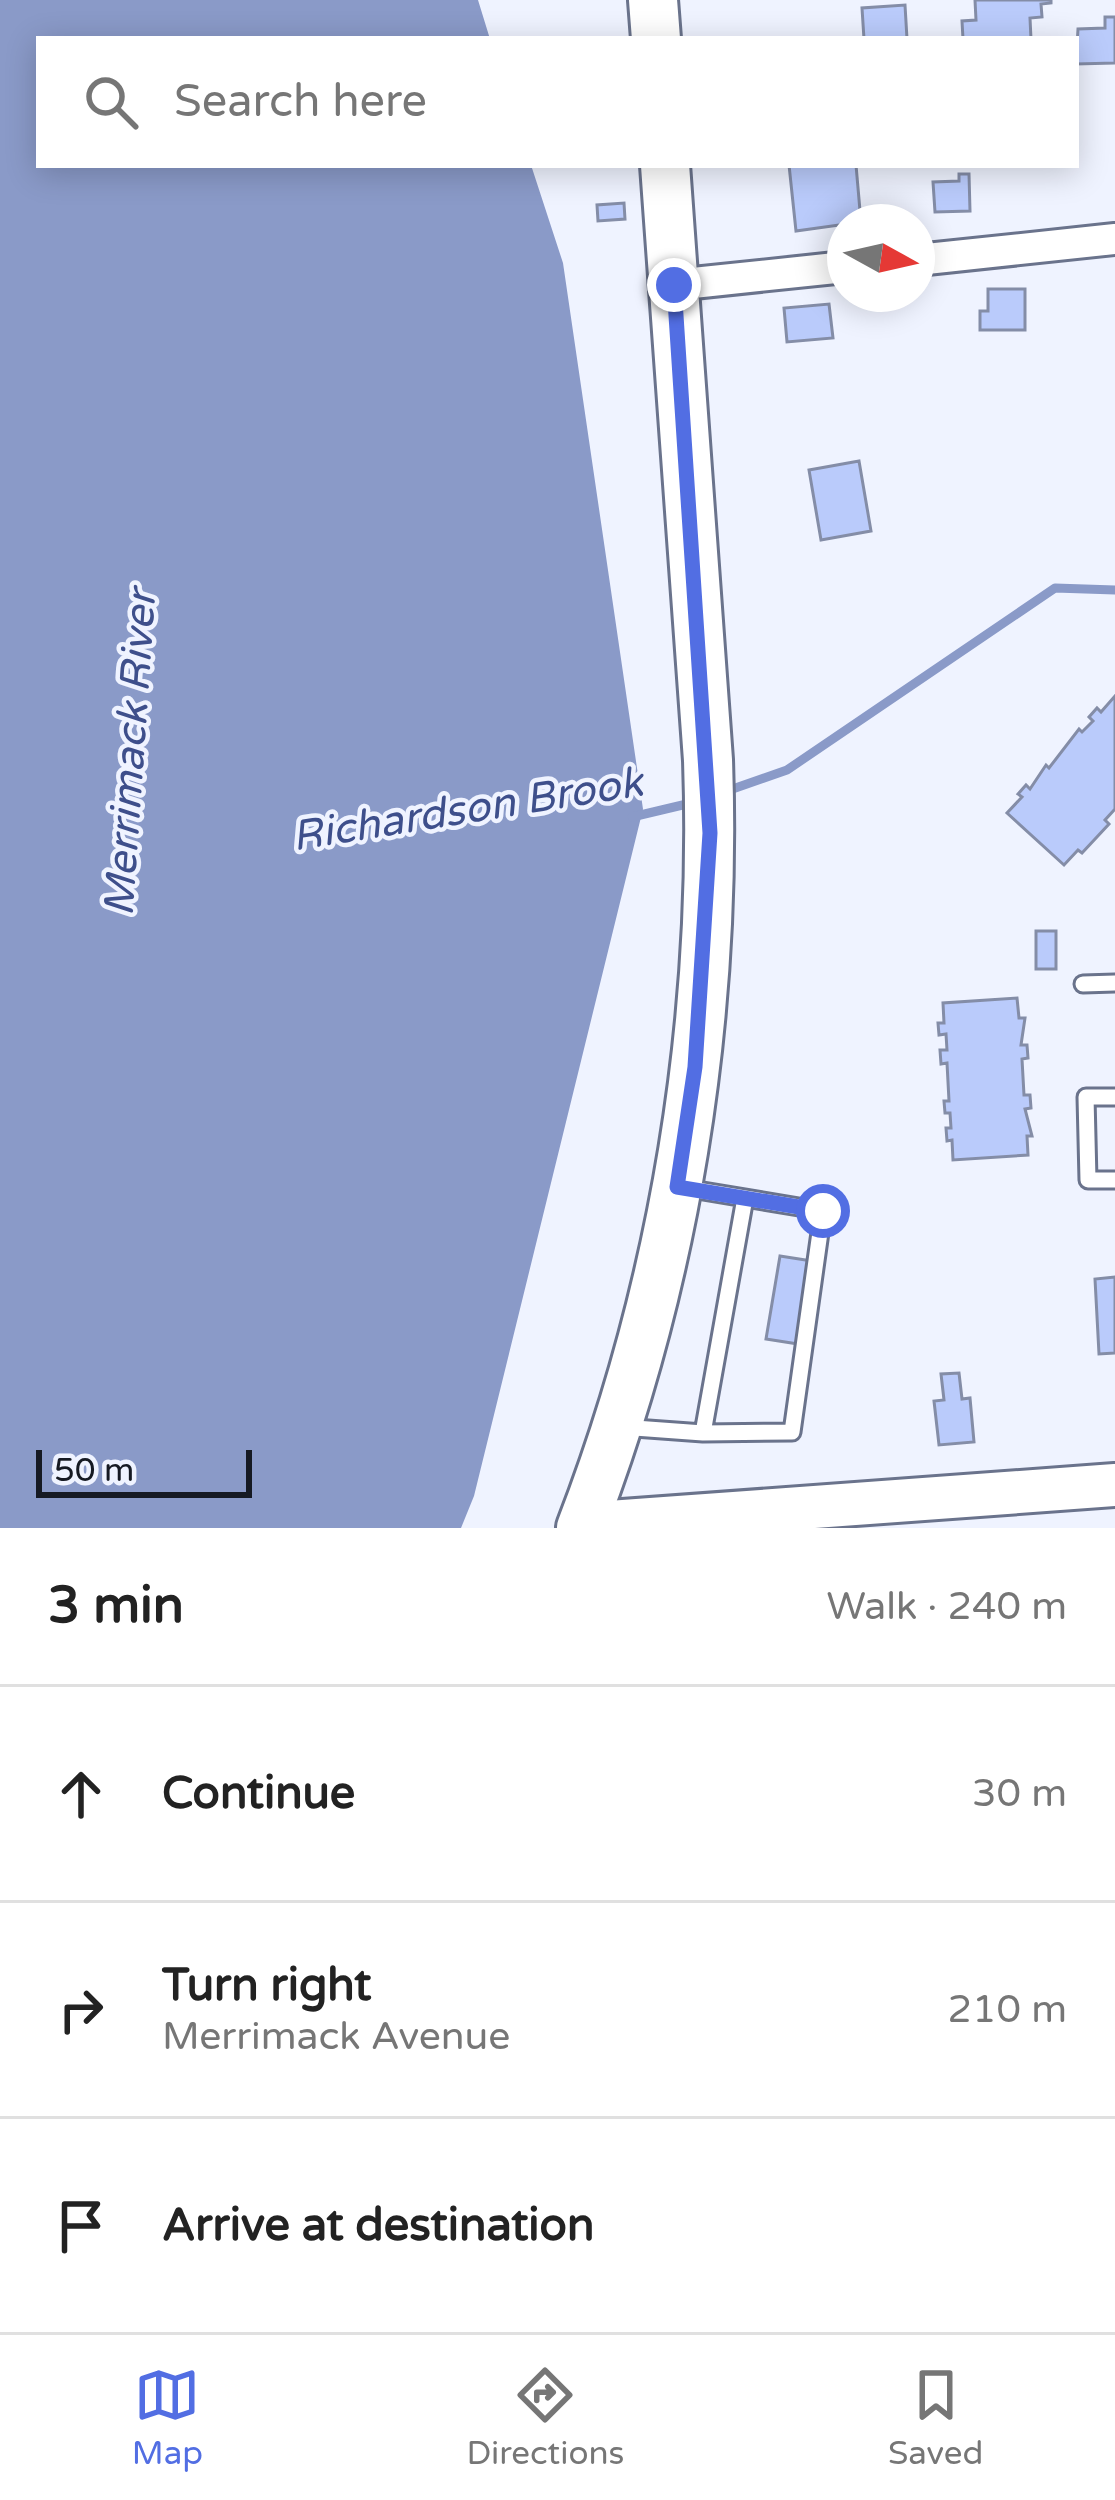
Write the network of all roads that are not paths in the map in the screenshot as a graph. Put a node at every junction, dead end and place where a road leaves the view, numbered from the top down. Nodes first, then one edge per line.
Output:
1 (653, 0) edge
2 (656, 36) edge
3 (665, 168) edge
4 (1115, 239) edge
5 (935, 258) edge
6 (827, 269) edge
7 (674, 285) junction
8 (1115, 983) edge
9 (1083, 984) dead end
10 (1115, 1097) edge
11 (1115, 1180) edge
12 (677, 1187) junction
13 (745, 1198) junction
14 (618, 1427) junction
15 (703, 1433) junction
16 (1115, 1485) edge
17 (747, 1520) edge
18 (582, 1526) edge

1 - 2 main road
3 - 7 main road
4 - 5 street
6 - 7 street
7 - 12 main road
8 - 9 lane
10 - 11 lane
12 - 13 lane
12 - 14 main road
13 - 15 lane
13 - 15 lane
14 - 15 lane
14 - 18 main road
16 - 17 street
17 - 18 street

